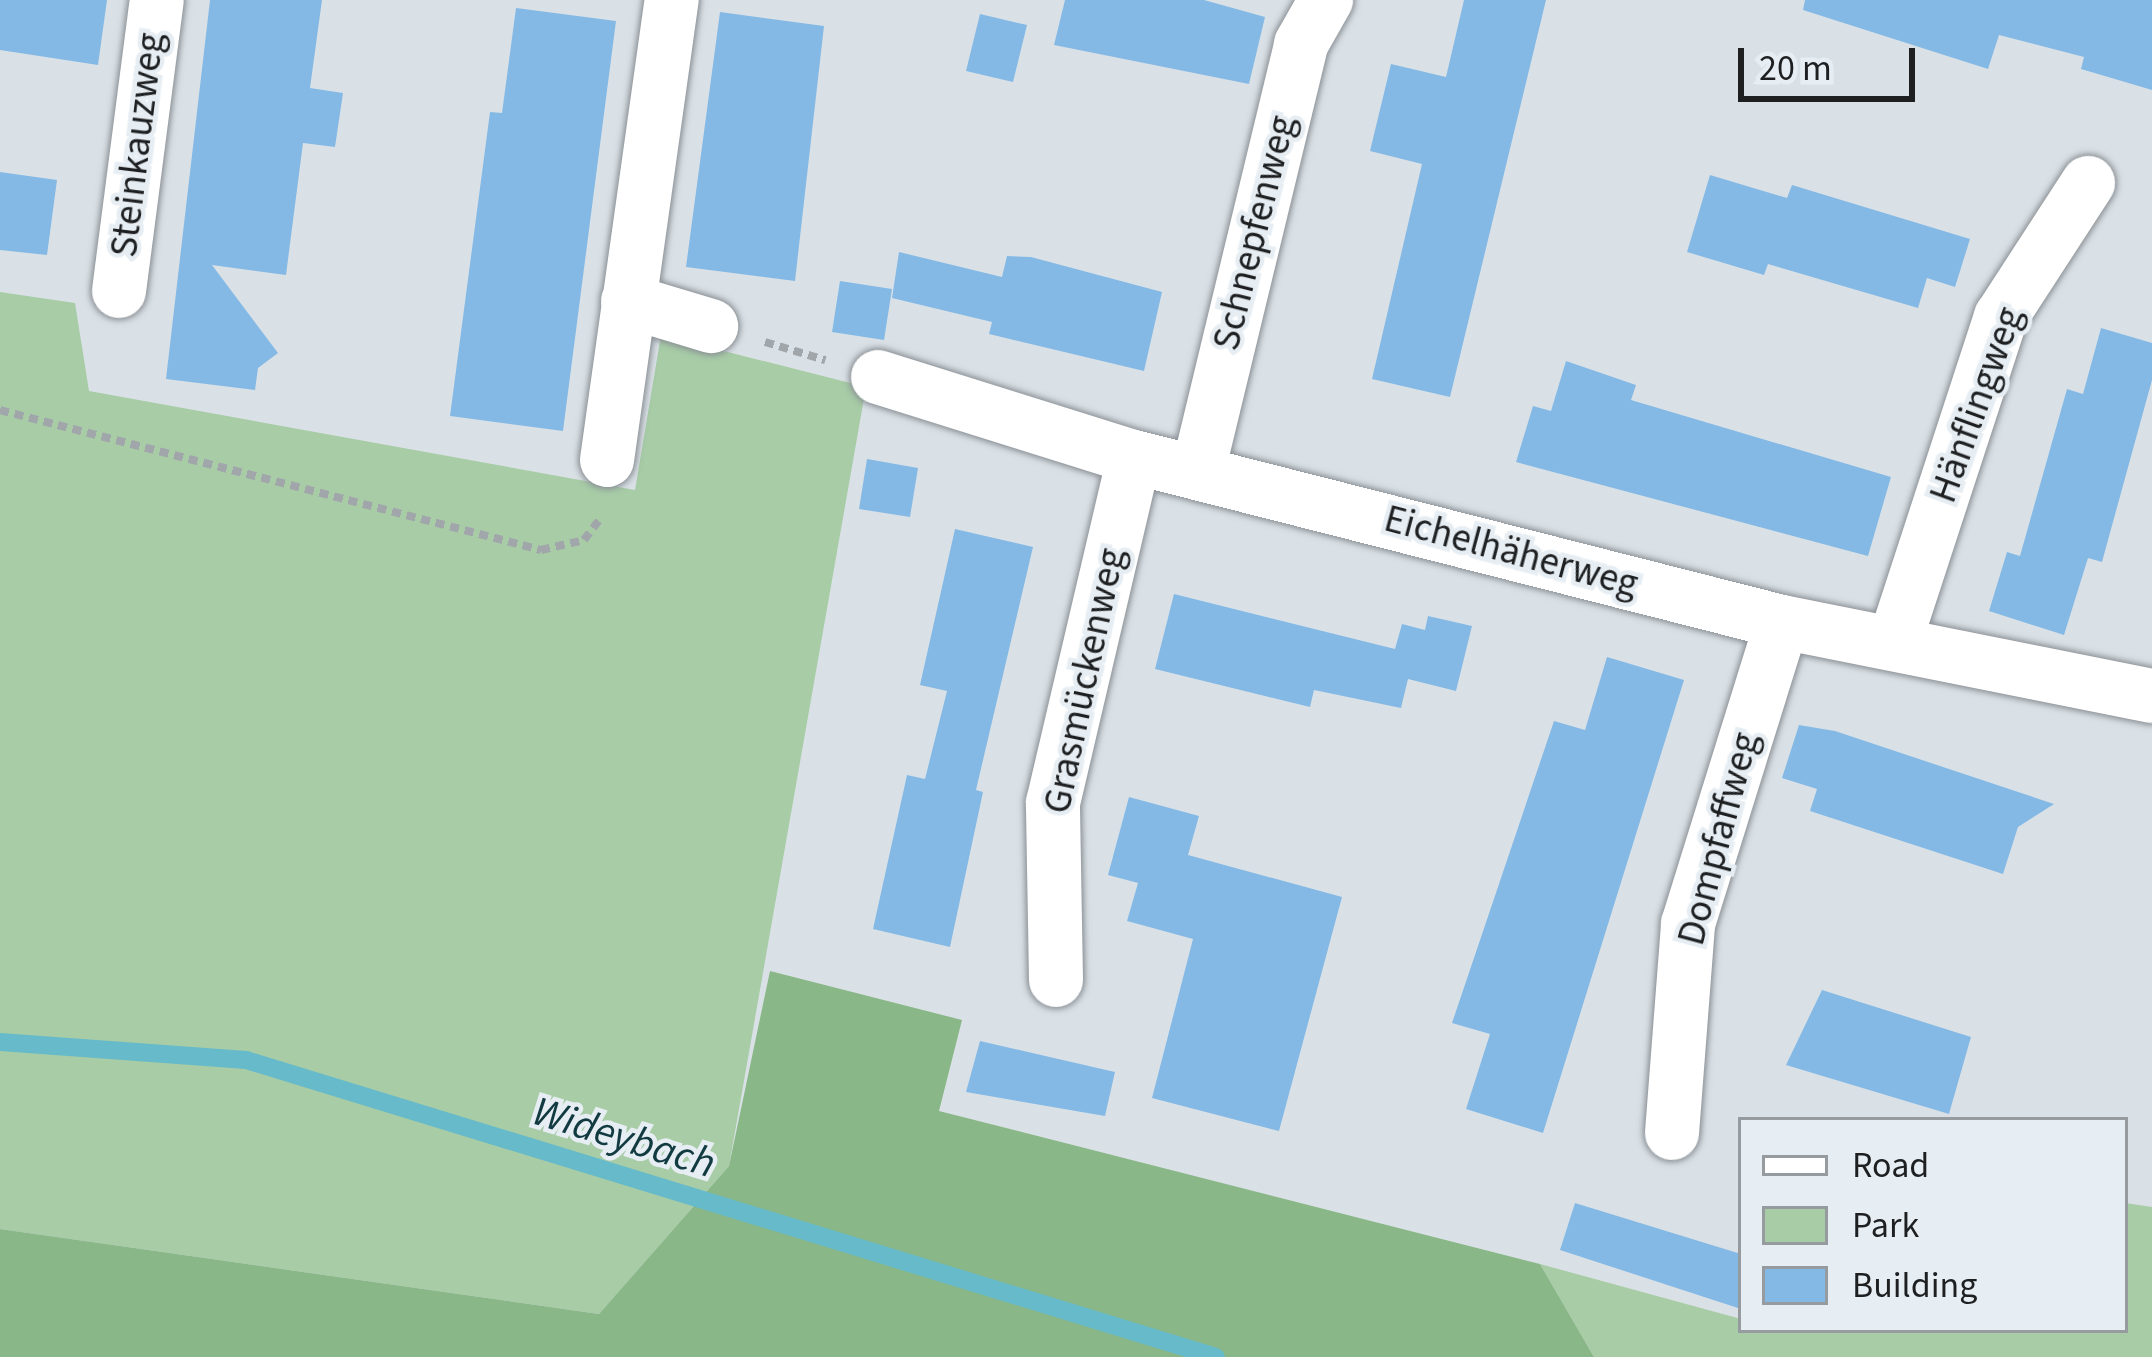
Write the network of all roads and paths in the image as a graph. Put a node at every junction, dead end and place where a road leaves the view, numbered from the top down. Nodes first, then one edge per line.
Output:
1 (157, 0) edge
2 (672, 0) edge
3 (1326, 0) edge
4 (2088, 183) dead end
5 (119, 291) dead end
6 (628, 301) junction
7 (711, 326) joint
8 (878, 376) joint
9 (0, 410) edge
10 (1133, 457) junction
11 (607, 460) joint
12 (1198, 470) junction
13 (1782, 622) junction
14 (1895, 641) junction
15 (2152, 696) edge
16 (1056, 980) dead end
17 (1672, 1133) dead end

1 - 5 street, Steinkauzweg
2 - 6 street
3 - 12 street, Schnepfenweg
4 - 14 street, Hänflingweg
6 - 7 street
6 - 11 street
7 - 8 path
8 - 10 street, Eichelhäherweg
9 - 11 path
10 - 12 street, Eichelhäherweg
10 - 16 street, Grasmückenweg
12 - 13 street, Eichelhäherweg
13 - 14 street, Eichelhäherweg
13 - 17 street, Dompfaffweg
14 - 15 street, Eichelhäherweg

